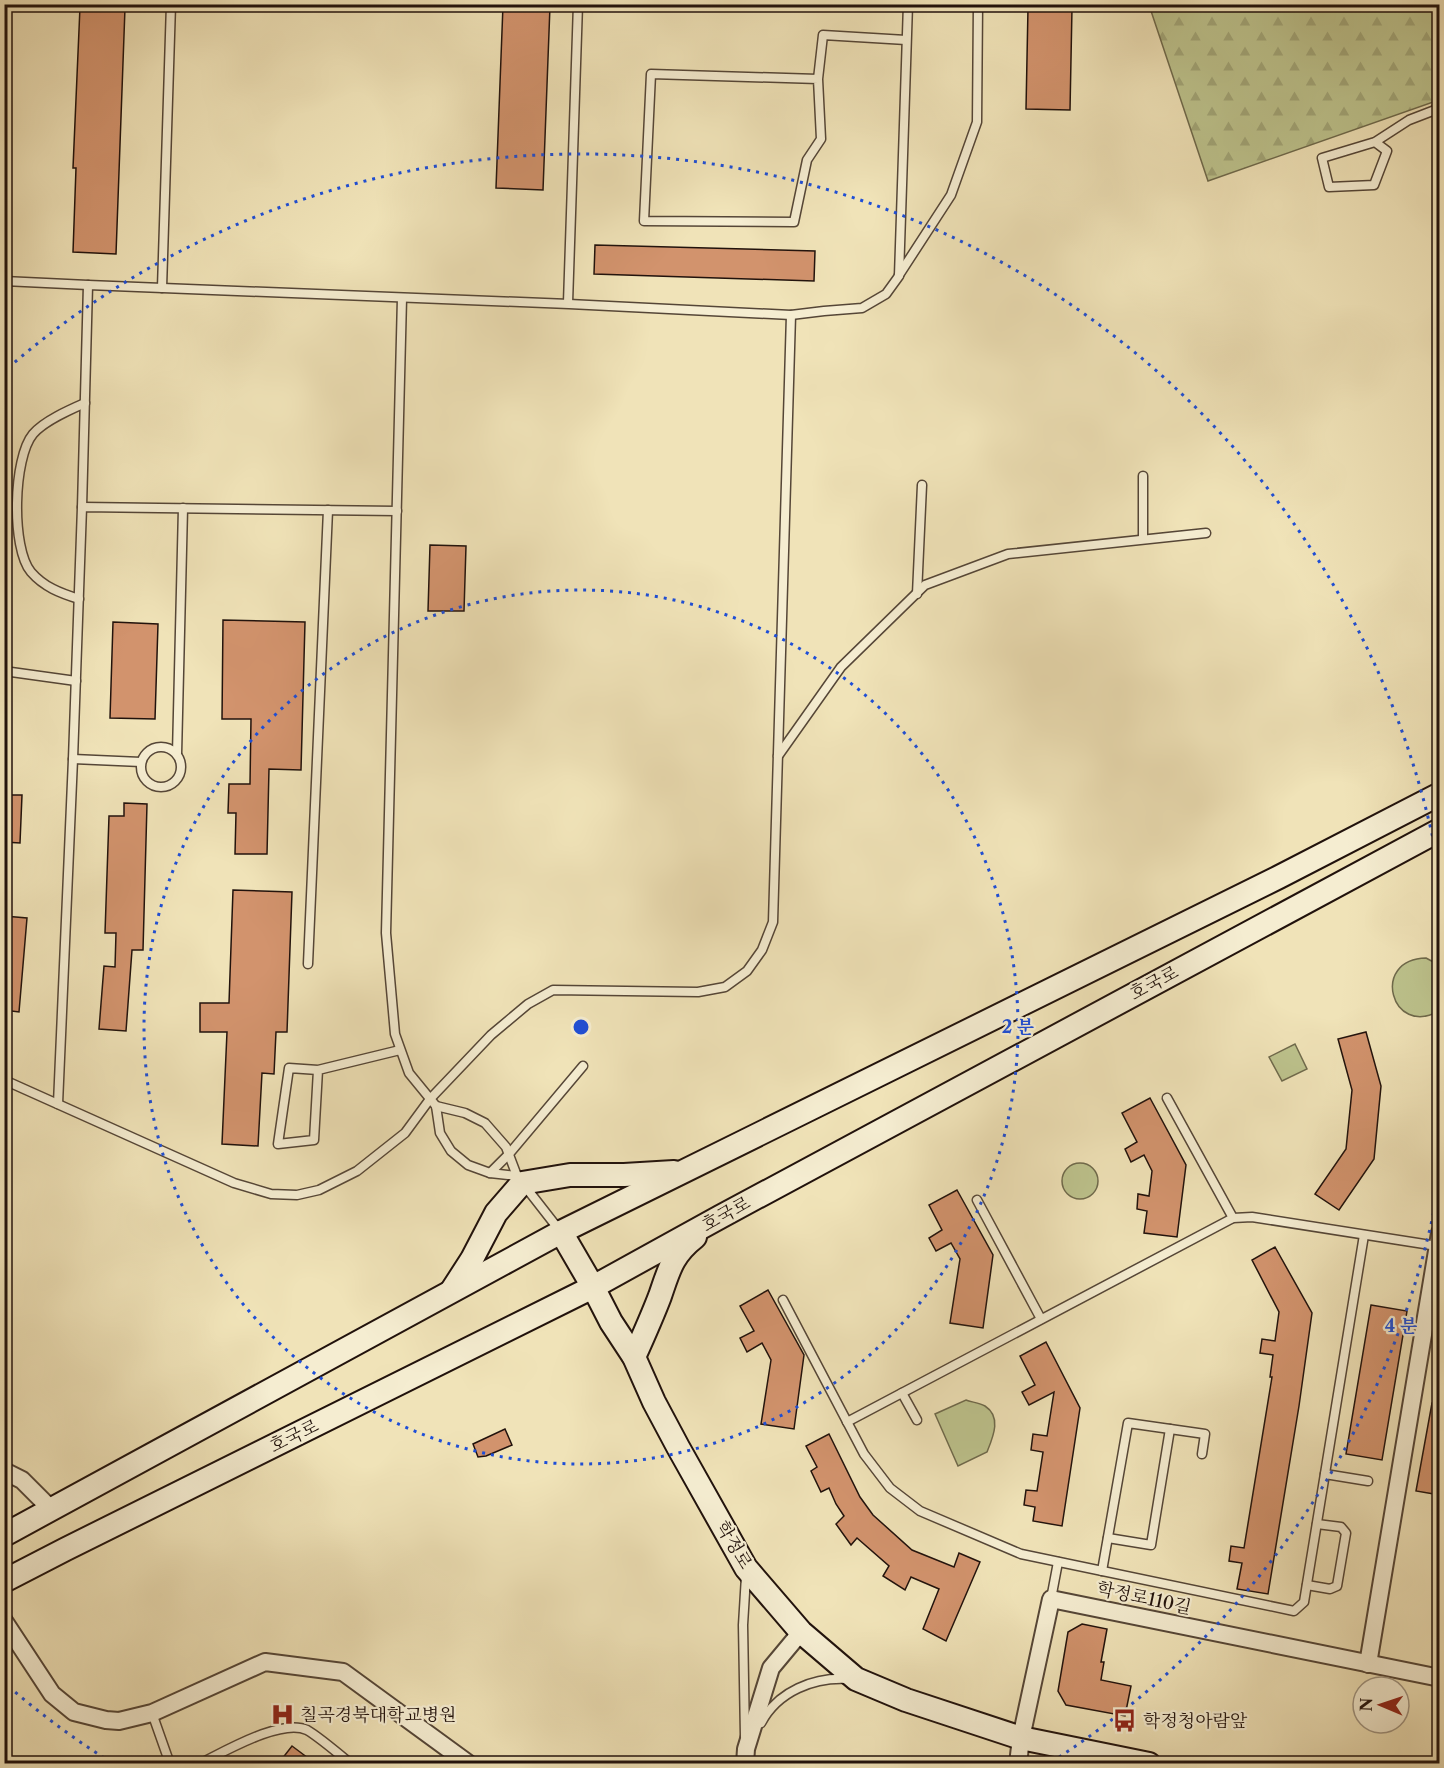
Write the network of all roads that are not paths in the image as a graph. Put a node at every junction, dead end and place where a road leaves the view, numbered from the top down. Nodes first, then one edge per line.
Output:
1 (171, 4) edge
2 (578, 4) edge
3 (908, 4) edge
4 (978, 4) edge
5 (906, 40) junction
6 (818, 79) junction
7 (1440, 100) edge
8 (1375, 142) junction
9 (898, 276) junction
10 (4, 281) edge
11 (88, 285) junction
12 (162, 288) junction
13 (402, 298) junction
14 (568, 303) junction
15 (791, 315) junction
16 (85, 403) junction
17 (1143, 476) dead end
18 (922, 485) dead end
19 (82, 507) junction
20 (183, 508) junction
21 (328, 510) junction
22 (397, 511) junction
23 (1206, 533) dead end
24 (1143, 539) junction
25 (917, 594) junction
26 (79, 599) junction
27 (4, 670) edge
28 (76, 681) junction
29 (177, 754) junction
30 (778, 756) junction
31 (73, 759) junction
32 (141, 762) junction
33 (1440, 794) edge
34 (1440, 830) edge
35 (308, 964) dead end
36 (400, 1050) junction
37 (583, 1066) dead end
38 (318, 1070) junction
39 (4, 1080) edge
40 (1167, 1098) dead end
41 (433, 1102) junction
42 (58, 1104) junction
43 (509, 1154) junction
44 (683, 1172) junction
45 (490, 1173) junction
46 (520, 1180) junction
47 (977, 1200) dead end
48 (720, 1217) junction
49 (1233, 1218) junction
50 (561, 1232) junction
51 (1364, 1235) junction
52 (1439, 1242) edge
53 (593, 1287) junction
54 (451, 1292) junction
55 (783, 1299) dead end
56 (1041, 1319) junction
57 (634, 1357) junction
58 (902, 1393) junction
59 (917, 1420) dead end
60 (847, 1422) junction
61 (1170, 1429) junction
62 (1202, 1454) dead end
63 (4, 1471) edge
64 (1325, 1474) junction
65 (1368, 1481) dead end
66 (51, 1509) junction
67 (1317, 1524) junction
68 (4, 1535) edge
69 (1108, 1538) junction
70 (1058, 1562) junction
71 (747, 1568) junction
72 (1102, 1571) junction
73 (4, 1581) edge
74 (1307, 1585) junction
75 (1051, 1599) junction
76 (4, 1621) edge
77 (801, 1632) junction
78 (1368, 1664) junction
79 (1440, 1678) edge
80 (856, 1679) junction
81 (152, 1713) junction
82 (1021, 1738) junction
83 (745, 1756) edge
84 (170, 1764) edge
85 (199, 1764) edge
86 (351, 1764) edge
87 (469, 1764) edge
88 (1018, 1764) edge
89 (1149, 1764) edge

1 - 12 lane
2 - 14 lane
3 - 5 lane
4 - 9 lane
5 - 6 lane
5 - 9 lane
6 - 6 lane
7 - 8 lane
8 - 8 lane
9 - 15 lane
10 - 11 lane
11 - 12 lane
11 - 16 lane
12 - 13 lane
13 - 14 lane
13 - 22 lane
14 - 15 lane
15 - 30 lane
16 - 19 lane
16 - 26 lane
17 - 24 lane
18 - 25 lane
19 - 20 lane
19 - 26 lane
20 - 21 lane
20 - 29 lane
21 - 22 lane
21 - 35 lane
22 - 36 lane
23 - 24 lane
24 - 25 lane
25 - 30 lane
26 - 28 lane
27 - 28 lane
28 - 31 lane
29 - 32 lane
29 - 32 lane
30 - 41 lane
31 - 32 lane
31 - 42 lane
33 - 44 main road
34 - 48 main road, 호국로
36 - 38 lane
36 - 41 lane
37 - 43 lane
38 - 38 lane
39 - 42 lane
40 - 49 lane
41 - 42 lane
41 - 43 lane
41 - 45 lane
43 - 45 lane
43 - 46 lane
44 - 46 main road
44 - 50 main road
45 - 46 lane
46 - 50 lane
46 - 54 main road
47 - 56 lane
48 - 53 main road, 호국로
48 - 57 main road
49 - 51 lane
49 - 56 lane
50 - 53 main road, 학정로
50 - 54 main road
51 - 52 lane
51 - 64 lane
52 - 78 street
53 - 57 main road, 학정로
53 - 73 main road, 호국로
54 - 66 main road
55 - 60 lane
56 - 58 lane
57 - 71 main road, 학정로
58 - 59 lane
58 - 60 lane
60 - 70 lane
61 - 62 lane
61 - 69 lane
61 - 69 lane
63 - 66 street
64 - 65 lane
64 - 67 lane
66 - 68 main road
67 - 74 lane
67 - 74 lane
69 - 72 lane
70 - 72 lane
70 - 75 lane
71 - 77 main road, 학정로
71 - 83 lane
72 - 74 lane
75 - 78 street, 학정로110길
75 - 82 street
76 - 81 street
77 - 80 main road, 학정로
77 - 83 street
78 - 79 street, 학정로110길
80 - 82 main road, 학정로
80 - 83 lane
81 - 84 lane
81 - 87 street
82 - 88 street
82 - 89 main road, 학정로
85 - 86 lane

